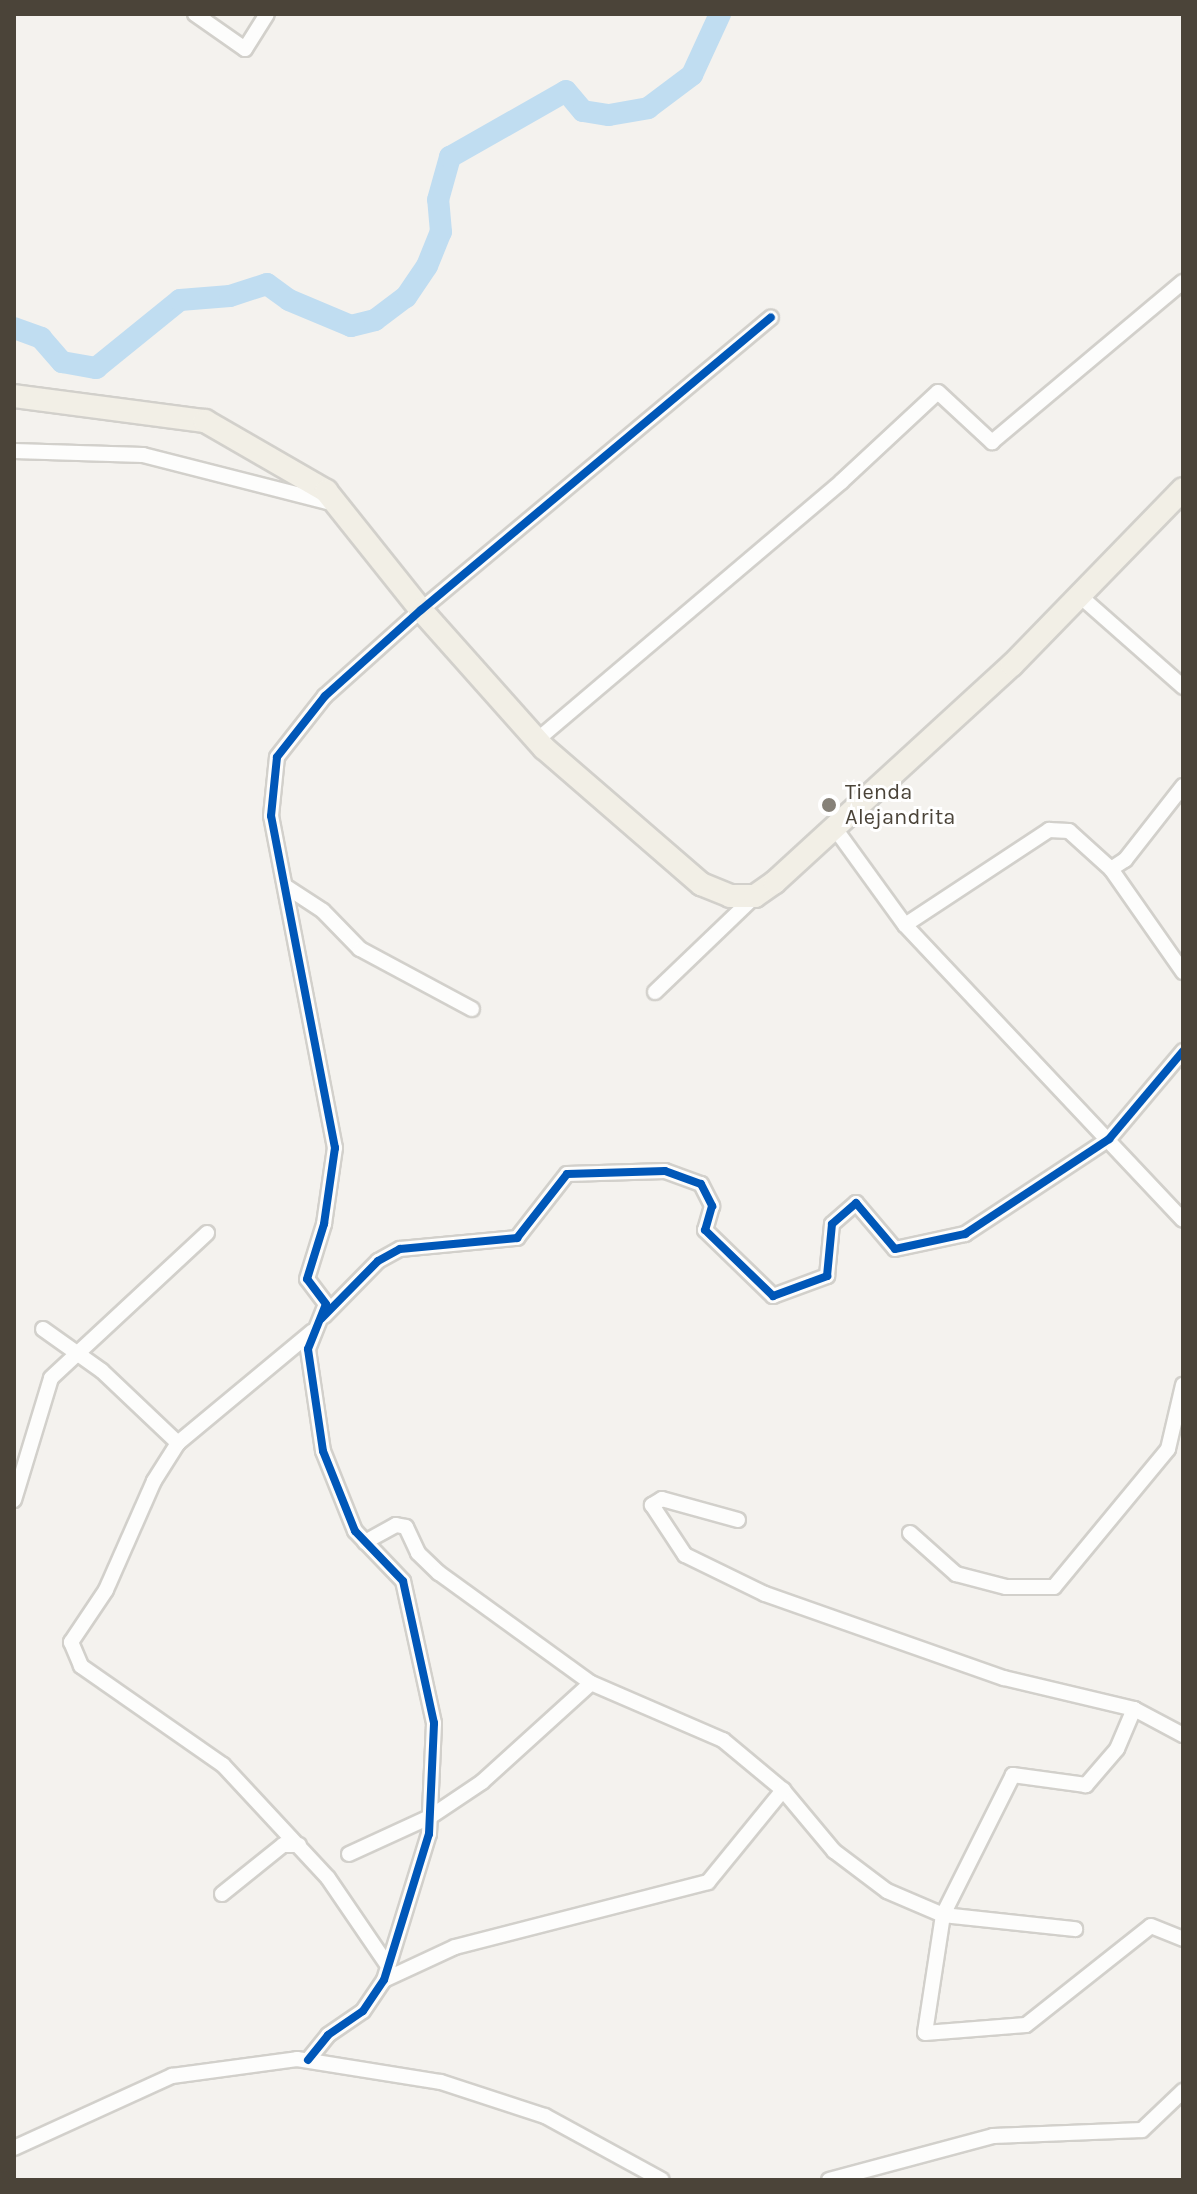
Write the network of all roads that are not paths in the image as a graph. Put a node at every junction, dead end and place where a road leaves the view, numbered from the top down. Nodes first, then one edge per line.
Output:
1 (195, 14) edge
2 (267, 14) edge
3 (1183, 282) edge
4 (771, 317) dead end
5 (14, 396) edge
6 (14, 451) edge
7 (1183, 489) edge
8 (336, 505) junction
9 (1081, 597) junction
10 (421, 610) junction
11 (1183, 687) edge
12 (537, 740) junction
13 (1183, 786) edge
14 (834, 827) junction
15 (1111, 869) junction
16 (285, 886) junction
17 (755, 896) junction
18 (905, 925) junction
19 (1183, 972) edge
20 (655, 992) dead end
21 (472, 1009) dead end
22 (1183, 1051) edge
23 (1109, 1139) junction
24 (1183, 1220) edge
25 (207, 1233) dead end
26 (318, 1324) junction
27 (43, 1329) dead end
28 (75, 1351) junction
29 (1183, 1385) edge
30 (178, 1443) junction
31 (14, 1500) edge
32 (738, 1520) dead end
33 (910, 1533) dead end
34 (365, 1542) junction
35 (591, 1683) junction
36 (1134, 1709) junction
37 (1183, 1735) edge
38 (783, 1790) junction
39 (430, 1817) junction
40 (299, 1845) junction
41 (349, 1854) dead end
42 (222, 1894) dead end
43 (943, 1915) junction
44 (1075, 1929) dead end
45 (1183, 1939) edge
46 (386, 1973) junction
47 (308, 2060) junction
48 (1183, 2091) edge
49 (14, 2148) edge
50 (662, 2180) edge
51 (829, 2180) edge

1 - 2 street
3 - 12 street
4 - 10 street
5 - 8 main road
6 - 8 street
7 - 9 main road
8 - 10 main road
9 - 11 street
9 - 14 main road
10 - 12 main road
10 - 16 street
12 - 17 main road
13 - 15 street
14 - 17 main road
14 - 18 street
15 - 18 street
15 - 19 street
16 - 21 street
16 - 26 street
17 - 20 street
18 - 23 street
22 - 23 street
23 - 24 street
23 - 26 street
25 - 28 street
26 - 30 street
26 - 34 street
27 - 28 street
28 - 30 street
28 - 31 street
29 - 33 street
30 - 40 street
32 - 36 street
34 - 35 street
34 - 39 street
35 - 38 street
35 - 39 street
36 - 37 street
36 - 43 street
38 - 43 street
38 - 46 street
39 - 41 street
39 - 46 street
40 - 42 street
40 - 46 street
43 - 44 street
43 - 45 street
46 - 47 street
47 - 49 street
47 - 50 street
48 - 51 street

